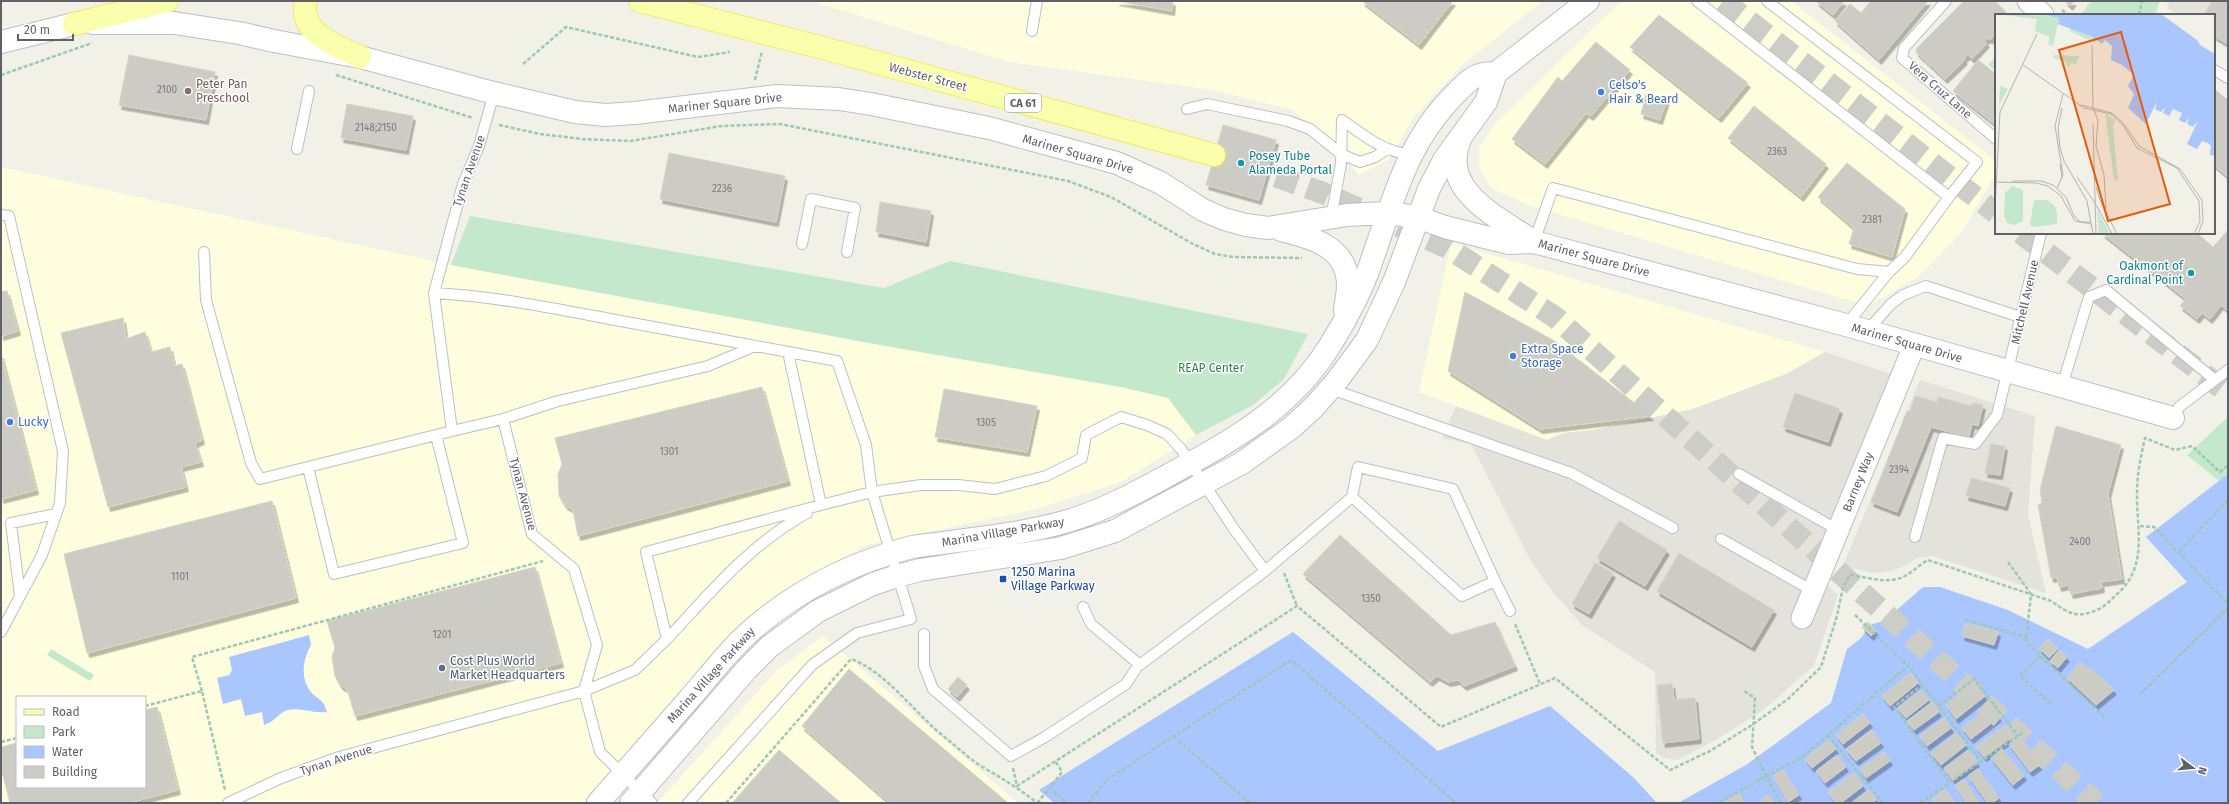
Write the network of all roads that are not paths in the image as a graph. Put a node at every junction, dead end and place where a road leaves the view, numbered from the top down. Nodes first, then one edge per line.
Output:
1 (168, 1) edge
2 (306, 1) edge
3 (624, 1) edge
4 (1037, 1) edge
5 (1588, 1) edge
6 (1698, 1) edge
7 (1767, 1) edge
8 (1946, 1) edge
9 (2028, 1) edge
10 (647, 3) edge
11 (2042, 14) edge
12 (74, 24) junction
13 (1032, 31) dead end
14 (1, 42) edge
15 (360, 57) junction
16 (2215, 71) edge
17 (1496, 73) junction
18 (2228, 78) edge
19 (309, 91) dead end
20 (494, 93) junction
21 (1187, 109) dead end
22 (1464, 129) junction
23 (1995, 138) edge
24 (297, 149) dead end
25 (1387, 149) junction
26 (1341, 154) junction
27 (1214, 155) tunnel mouth
28 (1410, 155) junction
29 (1949, 197) junction
30 (1387, 213) junction
31 (1, 215) edge
32 (1417, 217) junction
33 (1331, 218) junction
34 (1268, 228) junction
35 (2041, 234) edge
36 (1534, 242) junction
37 (802, 244) dead end
38 (204, 252) dead end
39 (847, 252) dead end
40 (1889, 272) junction
41 (434, 293) junction
42 (2020, 317) junction
43 (1345, 320) junction
44 (1856, 329) junction
45 (755, 346) junction
46 (1914, 346) junction
47 (788, 352) junction
48 (2228, 370) edge
49 (2009, 372) junction
50 (2215, 380) junction
51 (2062, 386) junction
52 (1331, 389) junction
53 (2173, 418) joint
54 (503, 419) junction
55 (452, 431) junction
56 (436, 434) junction
57 (1191, 463) junction
58 (308, 467) junction
59 (1740, 474) dead end
60 (1205, 483) junction
61 (872, 492) junction
62 (1352, 498) junction
63 (821, 506) junction
64 (56, 514) junction
65 (1673, 528) dead end
66 (1838, 530) junction
67 (1915, 537) dead end
68 (1721, 539) dead end
69 (890, 553) junction
70 (1265, 571) junction
71 (897, 576) junction
72 (1495, 581) junction
73 (1813, 591) junction
74 (20, 596) junction
75 (1083, 607) dead end
76 (1510, 611) road end
77 (1802, 618) dead end
78 (1, 632) edge
79 (924, 634) dead end
80 (667, 639) junction
81 (1140, 665) junction
82 (584, 691) junction
83 (624, 774) junction
84 (642, 799) edge
85 (227, 803) edge
86 (598, 803) edge
87 (688, 803) edge

1 - 12 main road
2 - 15 main road
3 - 10 main road, Webster Street
4 - 13 lane
5 - 17 street
6 - 29 lane
7 - 29 lane
8 - 23 lane, Vera Cruz Lane
9 - 11 street
10 - 27 main road, Webster Street / CA 61
12 - 14 street, Mariner Square Drive
12 - 15 street, Mariner Square Drive
15 - 20 street, Mariner Square Drive
16 - 18 lane
17 - 22 street
17 - 28 street, Marina Village Parkway
19 - 24 lane
20 - 34 street, Mariner Square Drive
20 - 41 lane, Tynan Avenue
21 - 26 lane
22 - 32 street, Marina Village Parkway
22 - 36 street
25 - 26 lane
25 - 26 lane
25 - 28 lane
26 - 33 lane
28 - 30 street, Marina Village Parkway
29 - 40 lane
30 - 32 street, Mariner Square Drive
30 - 33 street, Mariner Square Drive
30 - 43 street, Marina Village Parkway
31 - 64 lane
32 - 36 street, Mariner Square Drive
32 - 52 street, Marina Village Parkway
33 - 34 street, Mariner Square Drive
34 - 43 street
35 - 42 lane, Mitchell Avenue
36 - 40 lane
36 - 44 street, Mariner Square Drive
37 - 39 lane
38 - 58 lane
40 - 44 lane
41 - 45 lane
41 - 55 lane, Tynan Avenue
42 - 44 lane
42 - 49 lane, Mitchell Avenue
43 - 57 street, Marina Village Parkway
44 - 46 street, Mariner Square Drive
45 - 47 lane
45 - 54 lane
46 - 49 street, Mariner Square Drive
46 - 66 street, Barney Way
47 - 61 lane
47 - 63 lane
48 - 50 lane
49 - 51 street, Mariner Square Drive
49 - 67 lane, Mitchell Avenue
50 - 51 lane
50 - 53 lane
51 - 53 street, Mariner Square Drive
52 - 60 street, Marina Village Parkway
52 - 65 lane
54 - 55 lane
54 - 82 lane, Tynan Avenue
55 - 56 lane
56 - 58 lane
56 - 58 lane
57 - 60 lane
57 - 61 lane
57 - 69 street, Marina Village Parkway
59 - 66 lane
60 - 70 lane
60 - 71 street, Marina Village Parkway
61 - 63 lane
61 - 69 lane
62 - 70 lane
62 - 72 lane
62 - 72 lane
63 - 80 lane
63 - 80 lane
64 - 74 lane
64 - 74 lane
66 - 73 street, Barney Way
68 - 73 lane
69 - 71 lane
69 - 83 street, Marina Village Parkway
70 - 81 lane
71 - 84 street, Marina Village Parkway
71 - 87 lane
72 - 76 lane
73 - 77 street, Barney Way
74 - 78 lane
75 - 81 lane
79 - 81 lane
80 - 82 lane
82 - 83 lane
82 - 85 lane, Tynan Avenue
83 - 84 lane
83 - 86 street, Marina Village Parkway

